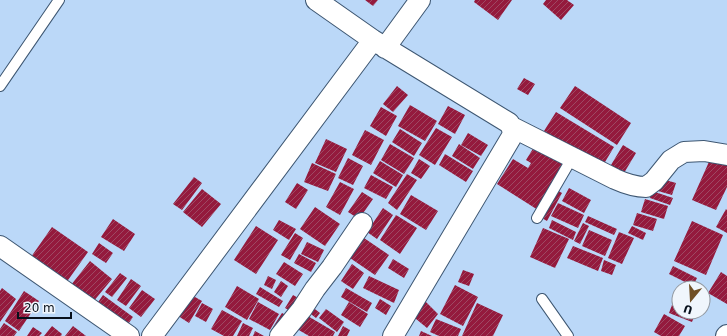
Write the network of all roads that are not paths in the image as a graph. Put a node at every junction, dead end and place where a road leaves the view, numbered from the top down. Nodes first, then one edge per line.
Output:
1 (59, 0) edge
2 (316, 0) edge
3 (420, 0) edge
4 (379, 44) junction
5 (0, 86) edge
6 (512, 127) junction
7 (727, 155) edge
8 (572, 158) junction
9 (537, 218) dead end
10 (362, 223) dead end
11 (0, 246) edge
12 (542, 299) dead end
13 (129, 336) edge
14 (152, 336) edge
15 (280, 336) edge
16 (394, 336) edge
17 (568, 336) edge

1 - 5 lane
2 - 4 street
3 - 4 street
4 - 6 street
4 - 14 street
6 - 8 street
6 - 16 street
7 - 8 street
8 - 9 lane
10 - 15 street
11 - 13 street
12 - 17 lane

